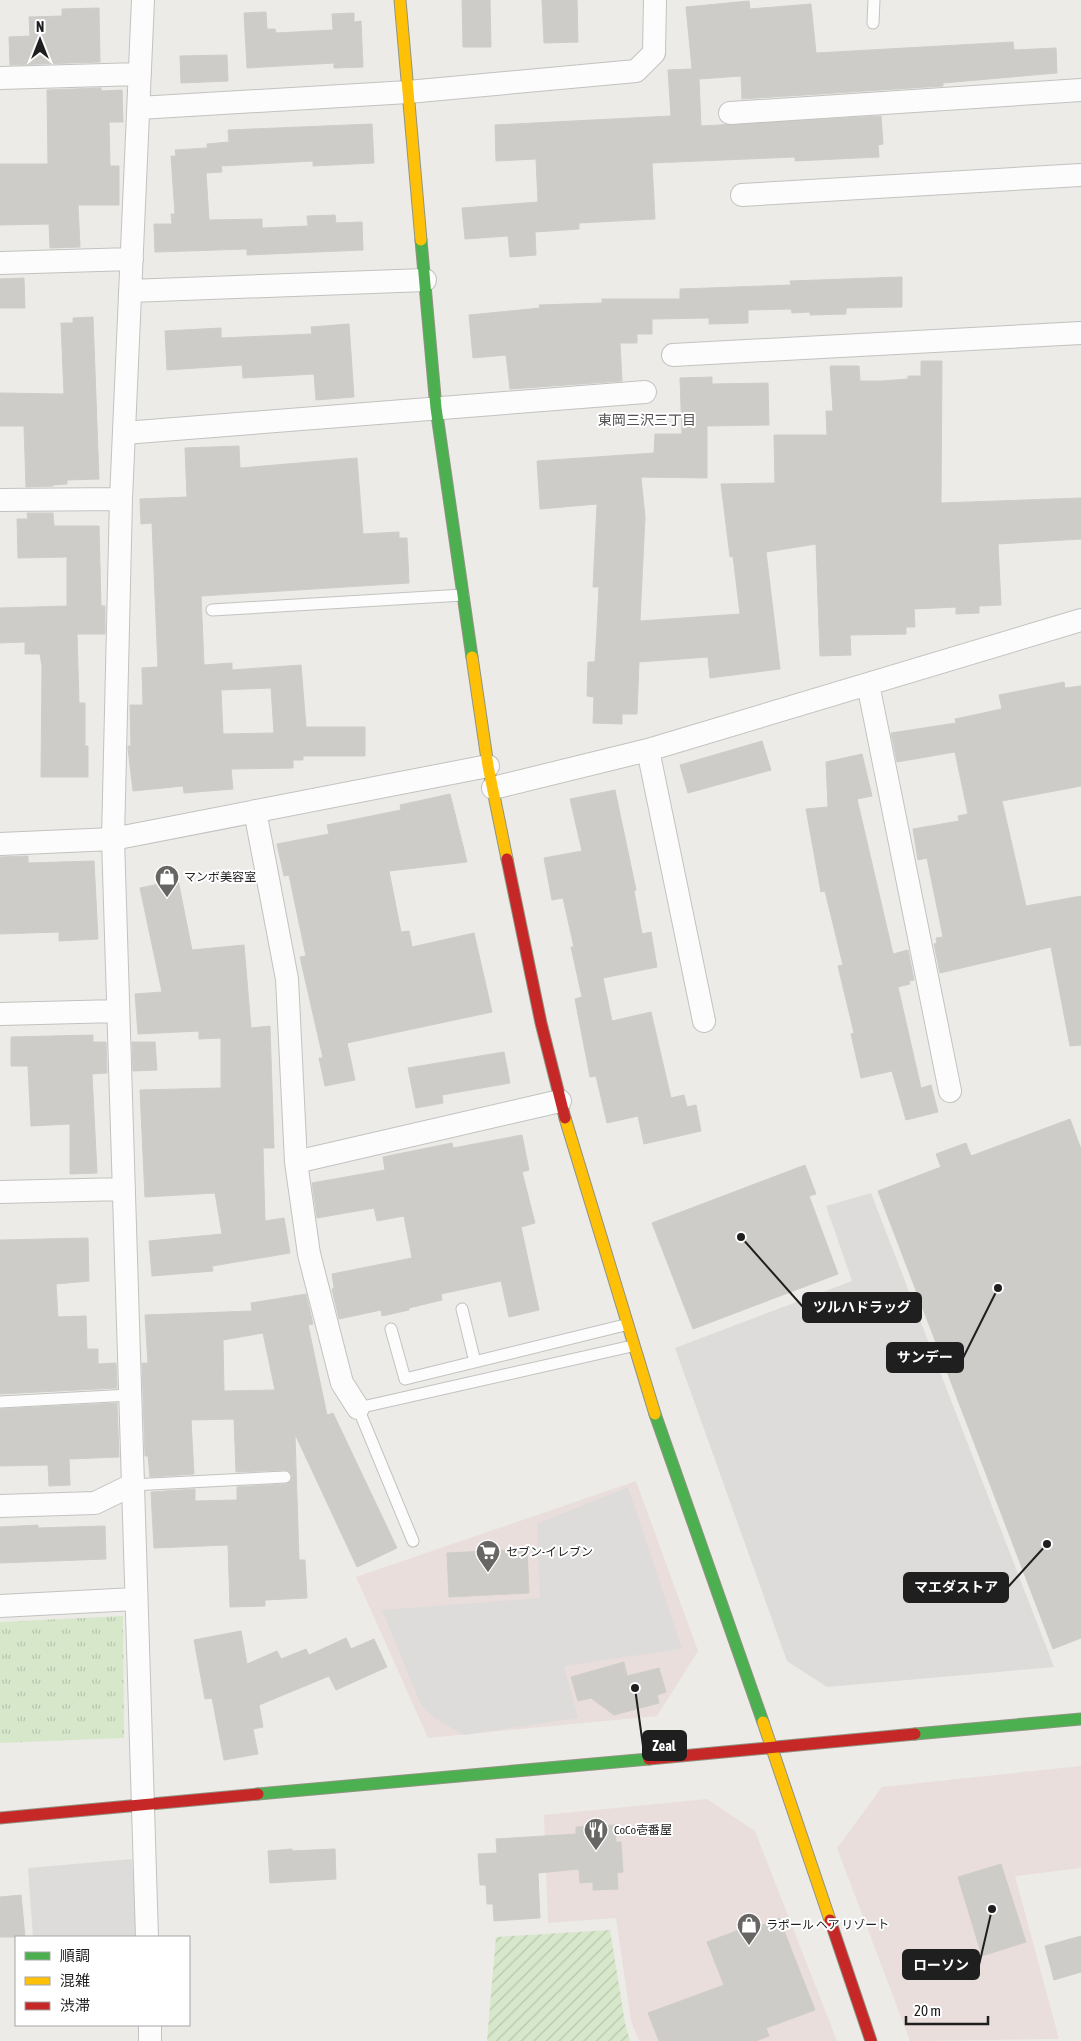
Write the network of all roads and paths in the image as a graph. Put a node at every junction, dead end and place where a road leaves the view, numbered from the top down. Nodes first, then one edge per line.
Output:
1 (143, 0) edge
2 (400, 0) edge
3 (655, 0) edge
4 (874, 0) edge
5 (873, 22) dead end
6 (140, 74) junction
7 (0, 78) edge
8 (1081, 90) edge
9 (408, 92) junction
10 (139, 108) junction
11 (730, 112) dead end
12 (1081, 175) edge
13 (742, 195) dead end
14 (132, 259) junction
15 (0, 264) edge
16 (425, 280) junction
17 (130, 291) junction
18 (1081, 333) edge
19 (673, 355) dead end
20 (645, 392) dead end
21 (436, 408) junction
22 (124, 433) junction
23 (121, 499) junction
24 (0, 500) edge
25 (463, 595) junction
26 (212, 610) dead end
27 (1081, 620) edge
28 (868, 684) junction
29 (648, 750) junction
30 (488, 766) junction
31 (492, 788) junction
32 (255, 811) junction
33 (113, 839) junction
34 (0, 844) edge
35 (118, 1011) junction
36 (0, 1014) edge
37 (704, 1021) dead end
38 (950, 1091) dead end
39 (560, 1101) junction
40 (296, 1162) junction
41 (124, 1190) junction
42 (0, 1192) edge
43 (462, 1309) dead end
44 (625, 1325) junction
45 (391, 1329) dead end
46 (632, 1346) junction
47 (475, 1362) junction
48 (130, 1394) junction
49 (0, 1402) edge
50 (358, 1408) junction
51 (285, 1477) dead end
52 (132, 1485) junction
53 (0, 1506) edge
54 (412, 1541) dead end
55 (136, 1599) junction
56 (0, 1606) edge
57 (1081, 1719) edge
58 (773, 1749) junction
59 (142, 1804) junction
60 (0, 1818) edge
61 (146, 1936) edge
62 (150, 2026) edge
63 (150, 2041) edge
64 (871, 2041) edge

1 - 6 street
2 - 9 street
3 - 9 street
4 - 5 lane
6 - 7 street
6 - 10 street
8 - 11 street
9 - 10 street
9 - 16 street
10 - 14 street
12 - 13 street
14 - 15 street
14 - 17 street
16 - 17 street
16 - 21 street
17 - 22 street
18 - 19 street
20 - 21 street
21 - 22 street
21 - 25 street
22 - 23 street
23 - 24 street
23 - 33 street
25 - 26 lane
25 - 30 street
27 - 28 street
28 - 29 street
28 - 38 street
29 - 31 street
29 - 37 street
30 - 31 street
30 - 32 street
31 - 39 street
32 - 33 street
32 - 40 street
33 - 34 street
33 - 35 street
35 - 36 street
35 - 41 street
39 - 40 street
39 - 44 street
40 - 50 street
41 - 42 street
41 - 48 street
43 - 47 lane
44 - 46 street
44 - 47 lane
45 - 47 lane
46 - 50 lane
46 - 58 street
48 - 49 lane
48 - 52 street
50 - 54 lane
51 - 52 lane
52 - 53 street
52 - 55 street
55 - 56 street
55 - 59 street
57 - 58 street
58 - 59 street
58 - 64 street
59 - 60 street
59 - 61 street
62 - 63 street

